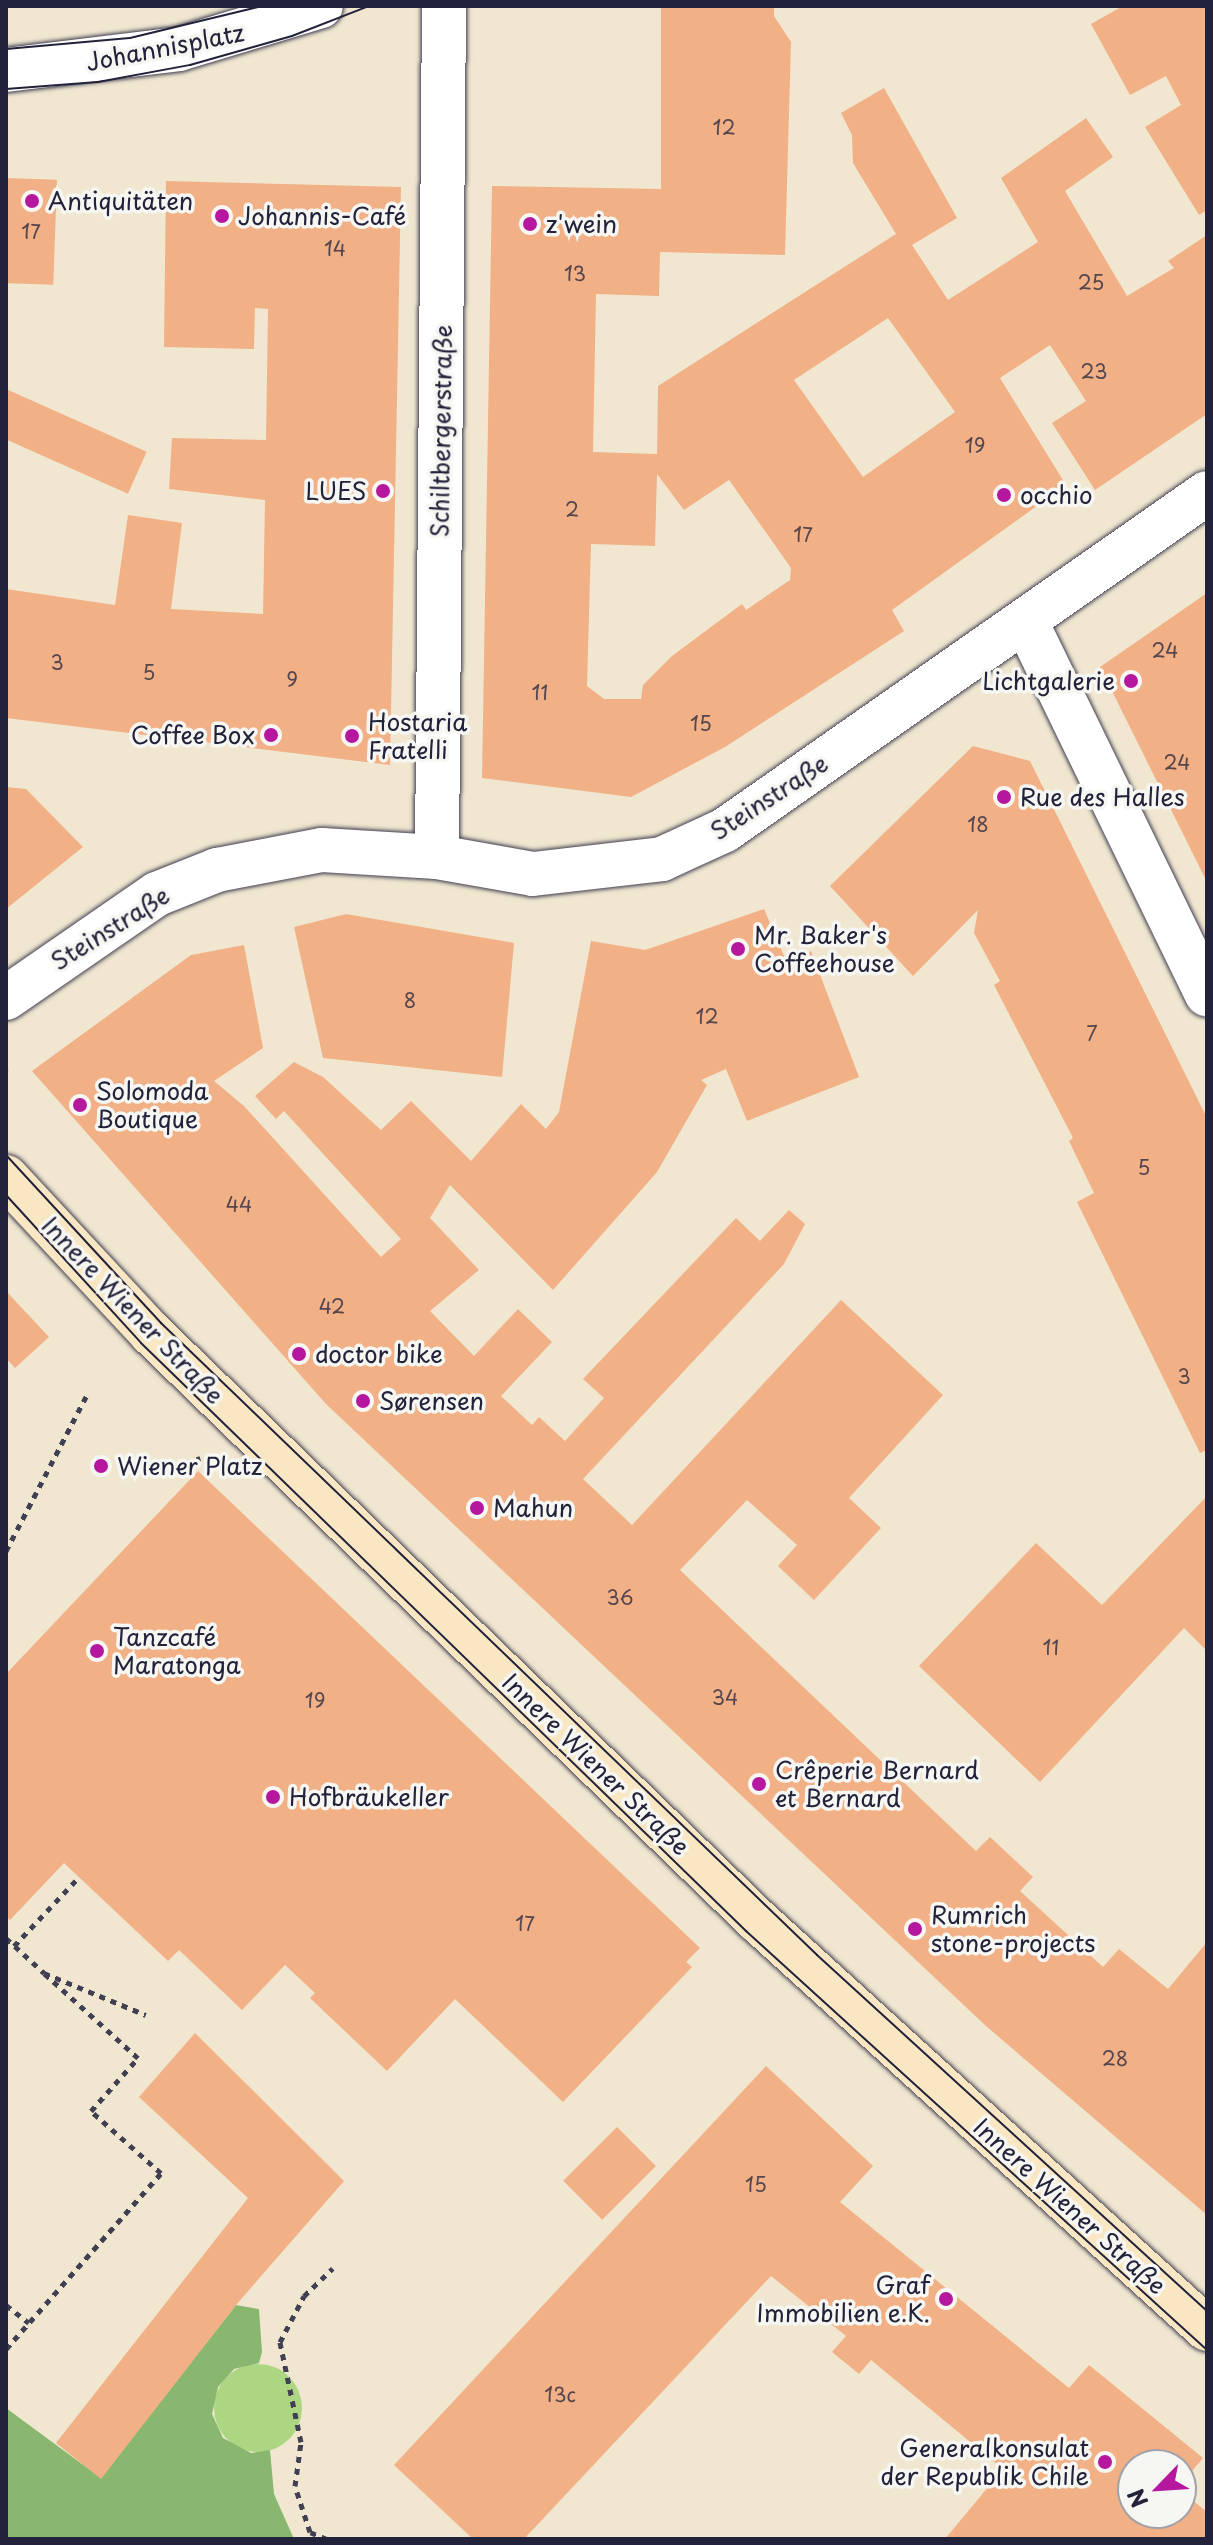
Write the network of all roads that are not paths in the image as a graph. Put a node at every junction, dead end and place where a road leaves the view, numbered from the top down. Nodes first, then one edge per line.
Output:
1 (321, 6) edge
2 (444, 6) edge
3 (6, 70) edge
4 (1207, 493) edge
5 (1026, 622) junction
6 (437, 857) junction
7 (1207, 994) edge
8 (6, 998) edge
9 (6, 1177) edge
10 (1207, 2329) edge

1 - 3 street, Johannisplatz
2 - 6 street, Schiltbergerstraße
4 - 5 street, Steinstraße
5 - 6 street, Steinstraße
5 - 7 street
6 - 8 street, Steinstraße
9 - 10 main road, Innere Wiener Straße

